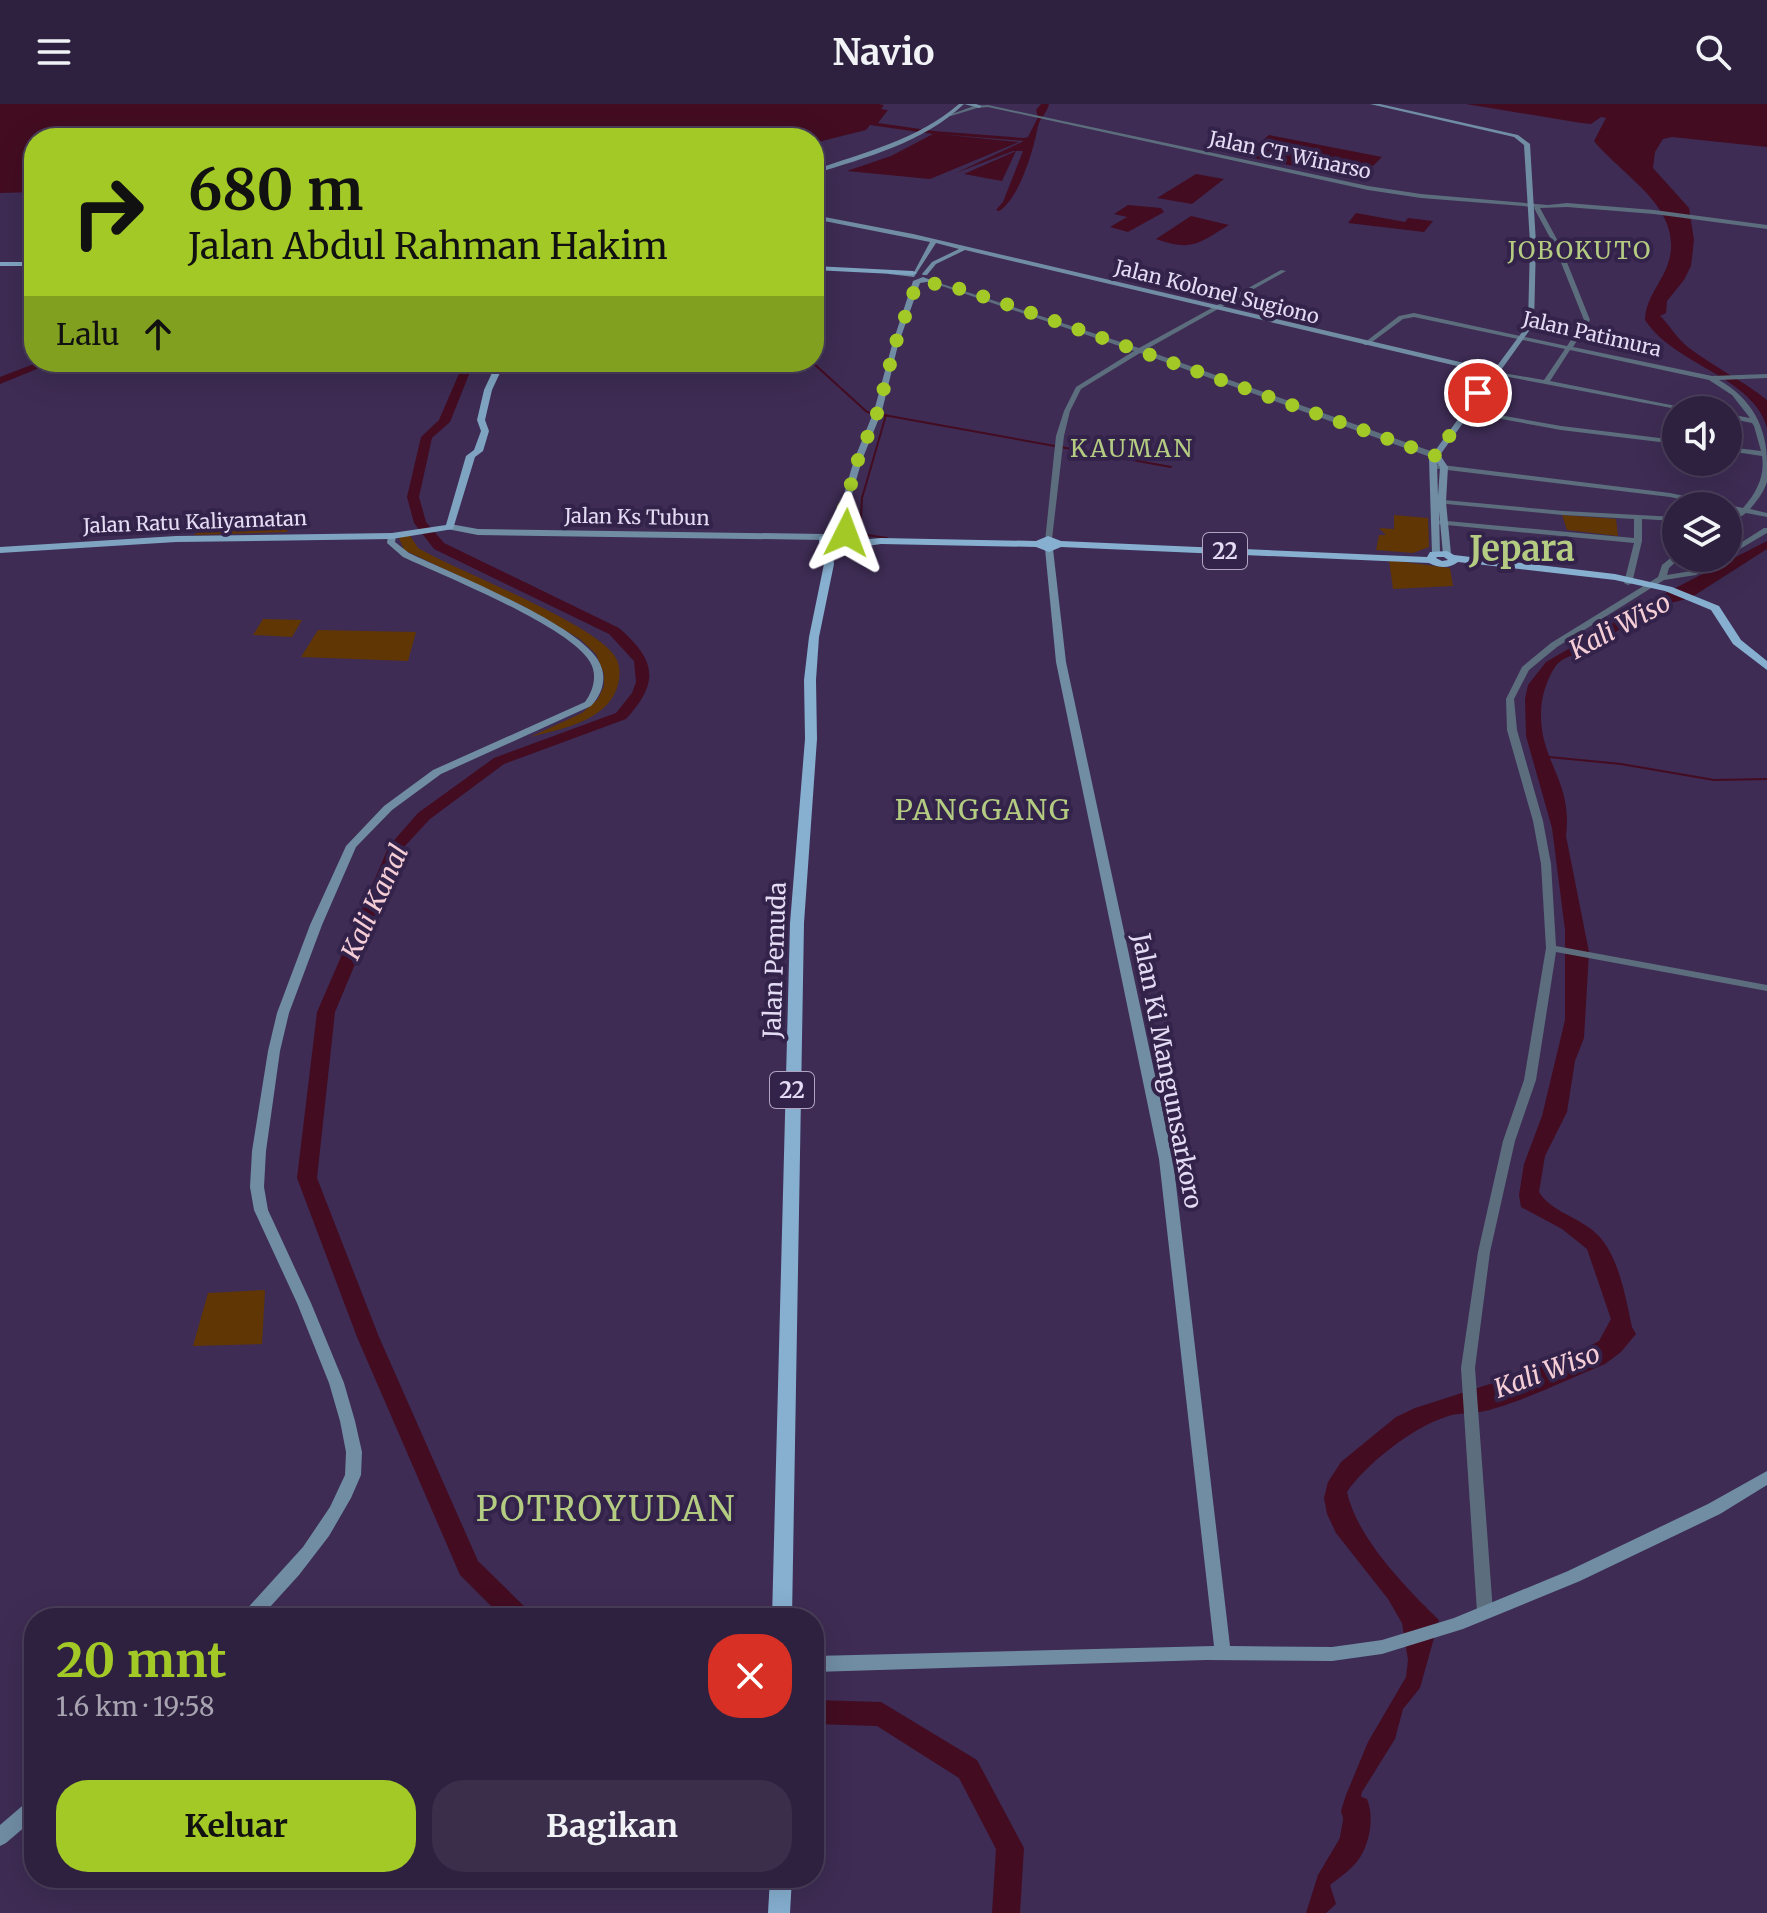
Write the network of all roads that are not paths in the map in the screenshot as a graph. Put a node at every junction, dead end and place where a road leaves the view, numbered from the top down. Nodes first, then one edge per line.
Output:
1 (965, 104) edge
2 (1373, 104) edge
3 (979, 106) junction
4 (951, 115) junction
5 (824, 169) edge
6 (1533, 208) junction
7 (824, 219) edge
8 (1767, 227) edge
9 (934, 241) junction
10 (965, 248) junction
11 (922, 262) junction
12 (934, 263) junction
13 (0, 264) edge
14 (24, 264) edge
15 (824, 269) edge
16 (1283, 271) dead end
17 (915, 277) junction
18 (927, 279) junction
19 (914, 291) junction
20 (1218, 309) junction
21 (1524, 337) junction
22 (1366, 344) junction
23 (1569, 347) junction
24 (1140, 350) junction
25 (496, 372) edge
26 (1493, 372) junction
27 (1767, 376) edge
28 (1714, 378) junction
29 (1546, 382) junction
30 (1662, 404) edge
31 (1466, 411) junction
32 (1742, 419) edge
33 (1755, 421) junction
34 (1662, 440) edge
35 (1742, 451) edge
36 (1766, 454) edge
37 (1436, 456) junction
38 (1433, 466) junction
39 (1444, 467) junction
40 (1767, 467) edge
41 (1662, 498) edge
42 (1439, 501) junction
43 (1742, 508) edge
44 (1747, 509) junction
45 (1742, 513) edge
46 (842, 515) junction
47 (1767, 515) edge
48 (1638, 516) junction
49 (1662, 518) edge
50 (1439, 522) junction
51 (446, 528) junction
52 (1767, 530) edge
53 (398, 534) junction
54 (850, 538) junction
55 (829, 541) junction
56 (1638, 541) junction
57 (1048, 544) junction
58 (1742, 545) edge
59 (0, 550) edge
60 (1442, 557) junction
61 (1665, 572) edge
62 (1695, 572) edge
63 (1629, 581) junction
64 (1648, 585) junction
65 (1664, 586) junction
66 (1767, 667) edge
67 (1551, 948) junction
68 (1767, 988) edge
69 (1767, 1477) edge
70 (258, 1608) edge
71 (782, 1608) edge
72 (1485, 1612) junction
73 (1223, 1654) junction
74 (824, 1664) edge
75 (24, 1816) edge
76 (0, 1837) edge
77 (780, 1888) edge
78 (779, 1913) edge

1 - 3 main road
1 - 4 main road
2 - 6 main road
3 - 4 street
3 - 6 street, Jalan CT Winarso
4 - 5 main road
6 - 8 street, Jalan CT Winarso
6 - 21 main road
6 - 23 street
7 - 9 main road, Jalan Kolonel Sugiono
9 - 10 main road, Jalan Kolonel Sugiono
9 - 11 main road
10 - 12 main road
10 - 20 main road, Jalan Kolonel Sugiono
11 - 12 main road
11 - 17 main road
12 - 18 main road
13 - 14 main road
15 - 17 main road
16 - 20 street
17 - 18 main road
17 - 19 main road
18 - 19 main road
18 - 24 street
19 - 46 main road
20 - 22 main road, Jalan Kolonel Sugiono
20 - 24 street
21 - 22 street, Jalan Patimura
21 - 23 street, Jalan Patimura
21 - 26 main road
22 - 26 main road, Jalan Kolonel Sugiono
23 - 28 street, Jalan Patimura
23 - 29 street
24 - 37 street
24 - 57 street
25 - 51 main road
26 - 29 street
26 - 31 main road
27 - 28 street
28 - 33 street, Jalan Patimura
29 - 30 street
31 - 34 street
31 - 37 main road
32 - 33 street
33 - 36 street, Jalan Patimura
35 - 36 street
36 - 40 street, Jalan Patimura
37 - 38 main road
37 - 39 main road
38 - 39 street
38 - 42 main road
39 - 41 street
39 - 42 main road
40 - 44 street, Jalan Patimura
42 - 48 street
42 - 50 main road
43 - 44 street
44 - 45 street, Jalan Patimura
44 - 47 street
46 - 54 main road
46 - 55 main road
48 - 49 street
48 - 56 street
50 - 56 street
50 - 60 main road
51 - 53 main road, Jalan Ratu Kaliyamatan
51 - 55 main road, Jalan Ks Tubun
52 - 58 street
53 - 59 main road, Jalan Ratu Kaliyamatan
53 - 70 main road
54 - 55 highway, 22
54 - 55 highway, 22
54 - 57 highway, 22
55 - 71 highway, Jalan Pemuda / 22
56 - 63 street
57 - 60 highway, 22
57 - 73 main road, Jalan Ki Mangunsarkoro
60 - 63 highway, 22
61 - 65 street
62 - 65 street
63 - 64 highway, 22
64 - 65 highway, 22
64 - 67 street
65 - 66 highway, 22
67 - 68 street
67 - 72 street
69 - 72 main road
72 - 73 main road
73 - 74 main road
75 - 76 main road
77 - 78 highway

